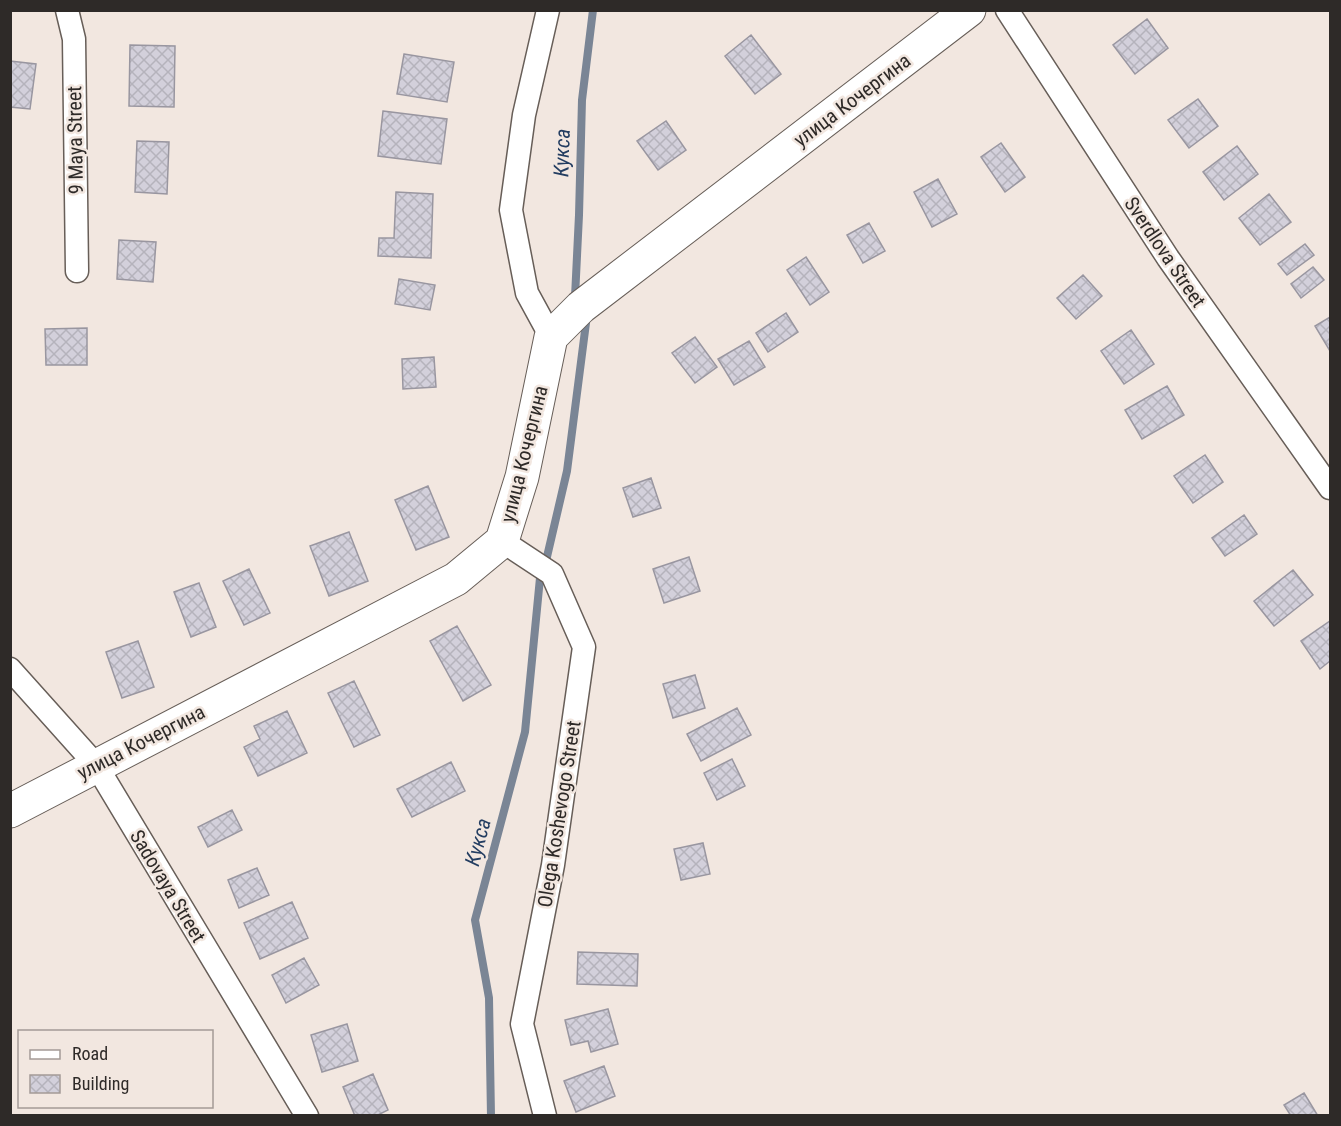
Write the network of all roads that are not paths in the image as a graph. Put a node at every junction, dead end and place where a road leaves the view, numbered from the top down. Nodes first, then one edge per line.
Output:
1 (67, 10) edge
2 (548, 10) edge
3 (969, 10) edge
4 (1007, 10) edge
5 (77, 271) dead end
6 (551, 337) junction
7 (1330, 488) edge
8 (502, 541) junction
9 (10, 669) edge
10 (96, 765) junction
11 (10, 811) edge
12 (307, 1116) edge
13 (544, 1116) edge

1 - 5 street, 9 Maya Street
2 - 6 street
3 - 6 street, улица Кочергина
4 - 7 street, Sverdlova Street
6 - 8 street, улица Кочергина
8 - 10 street, улица Кочергина
8 - 13 street, Olega Koshevogo Street
9 - 10 street, Sadovaya Street
10 - 11 street, улица Кочергина
10 - 12 street, Sadovaya Street

